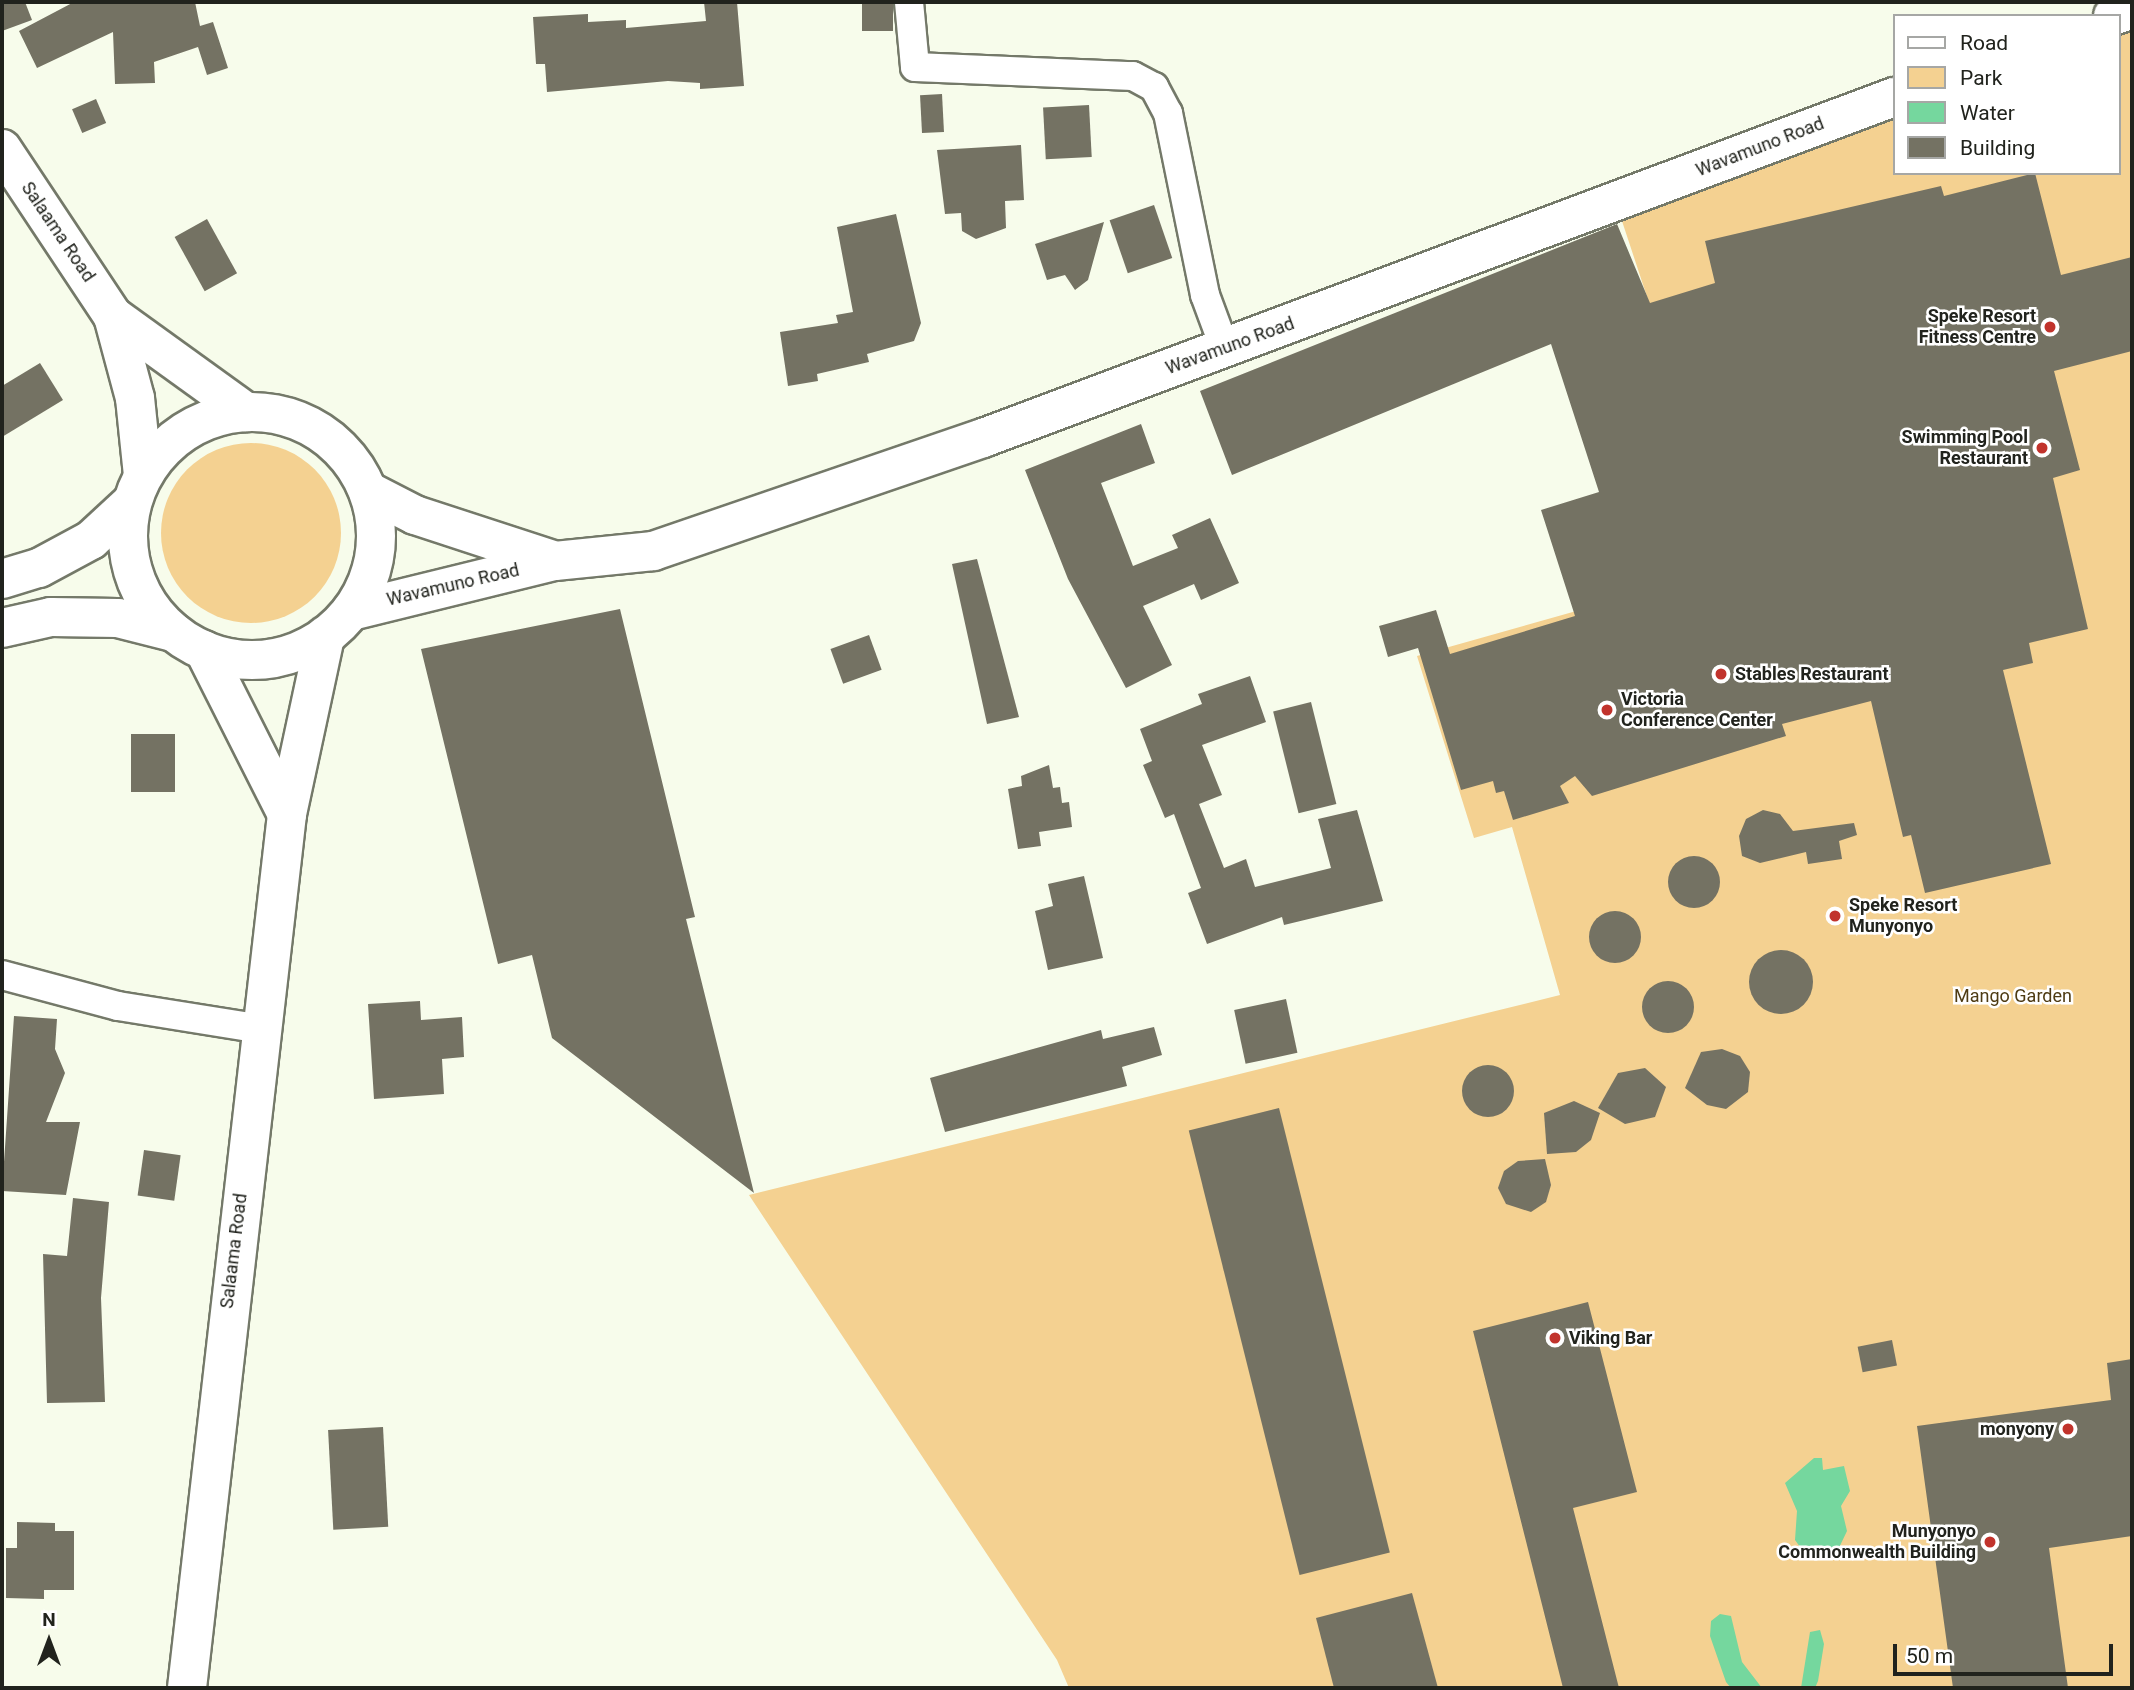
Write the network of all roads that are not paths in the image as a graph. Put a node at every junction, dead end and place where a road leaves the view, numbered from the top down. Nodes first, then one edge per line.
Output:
1 (909, 2) edge
2 (1892, 98) edge
3 (2, 149) edge
4 (113, 316) junction
5 (1224, 349) junction
6 (246, 412) junction
7 (137, 489) junction
8 (368, 491) junction
9 (555, 561) junction
10 (2, 579) edge
11 (338, 623) junction
12 (2, 628) edge
13 (188, 641) junction
14 (287, 814) junction
15 (2, 975) edge
16 (261, 1029) junction
17 (187, 1688) edge

1 - 5 street
2 - 5 main road, Wavamuno Road
3 - 4 main road, Salaama Road
4 - 6 main road, Salaama Road
4 - 7 main road, Salaama Road
5 - 9 main road, Wavamuno Road
6 - 7 main road
6 - 8 main road
7 - 10 main road
7 - 13 main road
8 - 9 main road, Wavamuno Road
8 - 11 main road
9 - 11 main road, Wavamuno Road
11 - 13 main road
11 - 14 main road, Salaama Road
12 - 13 main road
13 - 14 main road
14 - 16 main road, Salaama Road
15 - 16 street
16 - 17 main road, Salaama Road

